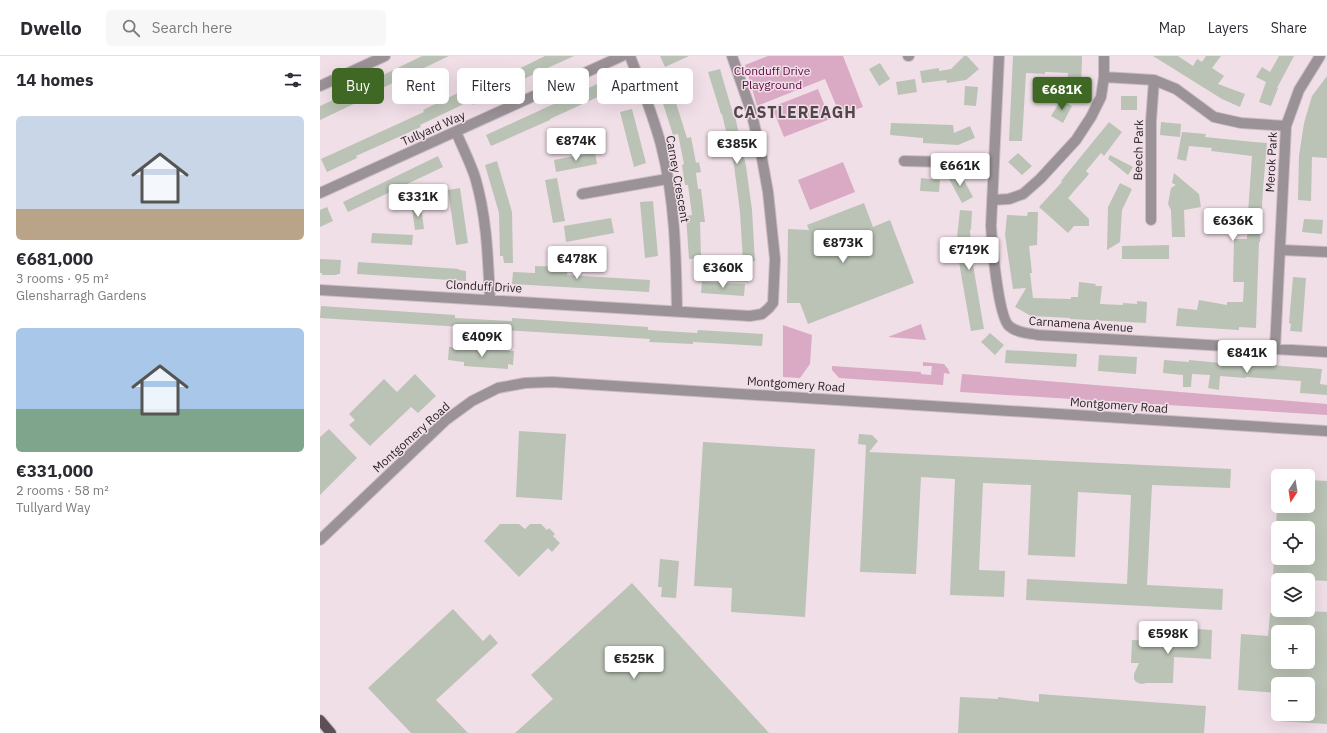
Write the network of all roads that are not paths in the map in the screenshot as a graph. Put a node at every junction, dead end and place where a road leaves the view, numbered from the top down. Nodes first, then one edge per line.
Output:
1 (385, 56) edge
2 (622, 56) edge
3 (630, 56) edge
4 (732, 56) edge
5 (999, 56) edge
6 (1104, 56) edge
7 (1320, 56) edge
8 (1104, 77) junction
9 (1154, 80) junction
10 (320, 86) edge
11 (1286, 126) junction
12 (456, 132) junction
13 (904, 161) dead end
14 (994, 163) junction
15 (667, 179) junction
16 (320, 193) edge
17 (582, 194) dead end
18 (992, 200) junction
19 (1151, 220) dead end
20 (1281, 250) junction
21 (1327, 252) edge
22 (320, 290) edge
23 (490, 300) junction
24 (678, 311) junction
25 (1275, 349) junction
26 (1327, 352) edge
27 (1327, 431) edge
28 (320, 540) edge
29 (320, 720) edge
30 (331, 733) edge

1 - 10 street
2 - 12 street, Tullyard Way
3 - 15 street, Carney Crescent
4 - 24 street, Clonduff Drive
5 - 14 street, Carnamena Avenue
6 - 8 street
7 - 11 street, Merok Park
8 - 9 street
8 - 18 street
9 - 11 street
9 - 19 street, Beech Park
11 - 20 street, Merok Park
12 - 16 street, Tullyard Way
12 - 23 street
13 - 14 street
14 - 18 street, Carnamena Avenue
15 - 17 street
15 - 24 street, Carney Crescent
18 - 25 street, Carnamena Avenue
20 - 21 street
20 - 25 street, Merok Park
22 - 23 street, Clonduff Drive
23 - 24 street, Clonduff Drive
25 - 26 street
27 - 28 street, Montgomery Road
29 - 30 main road

